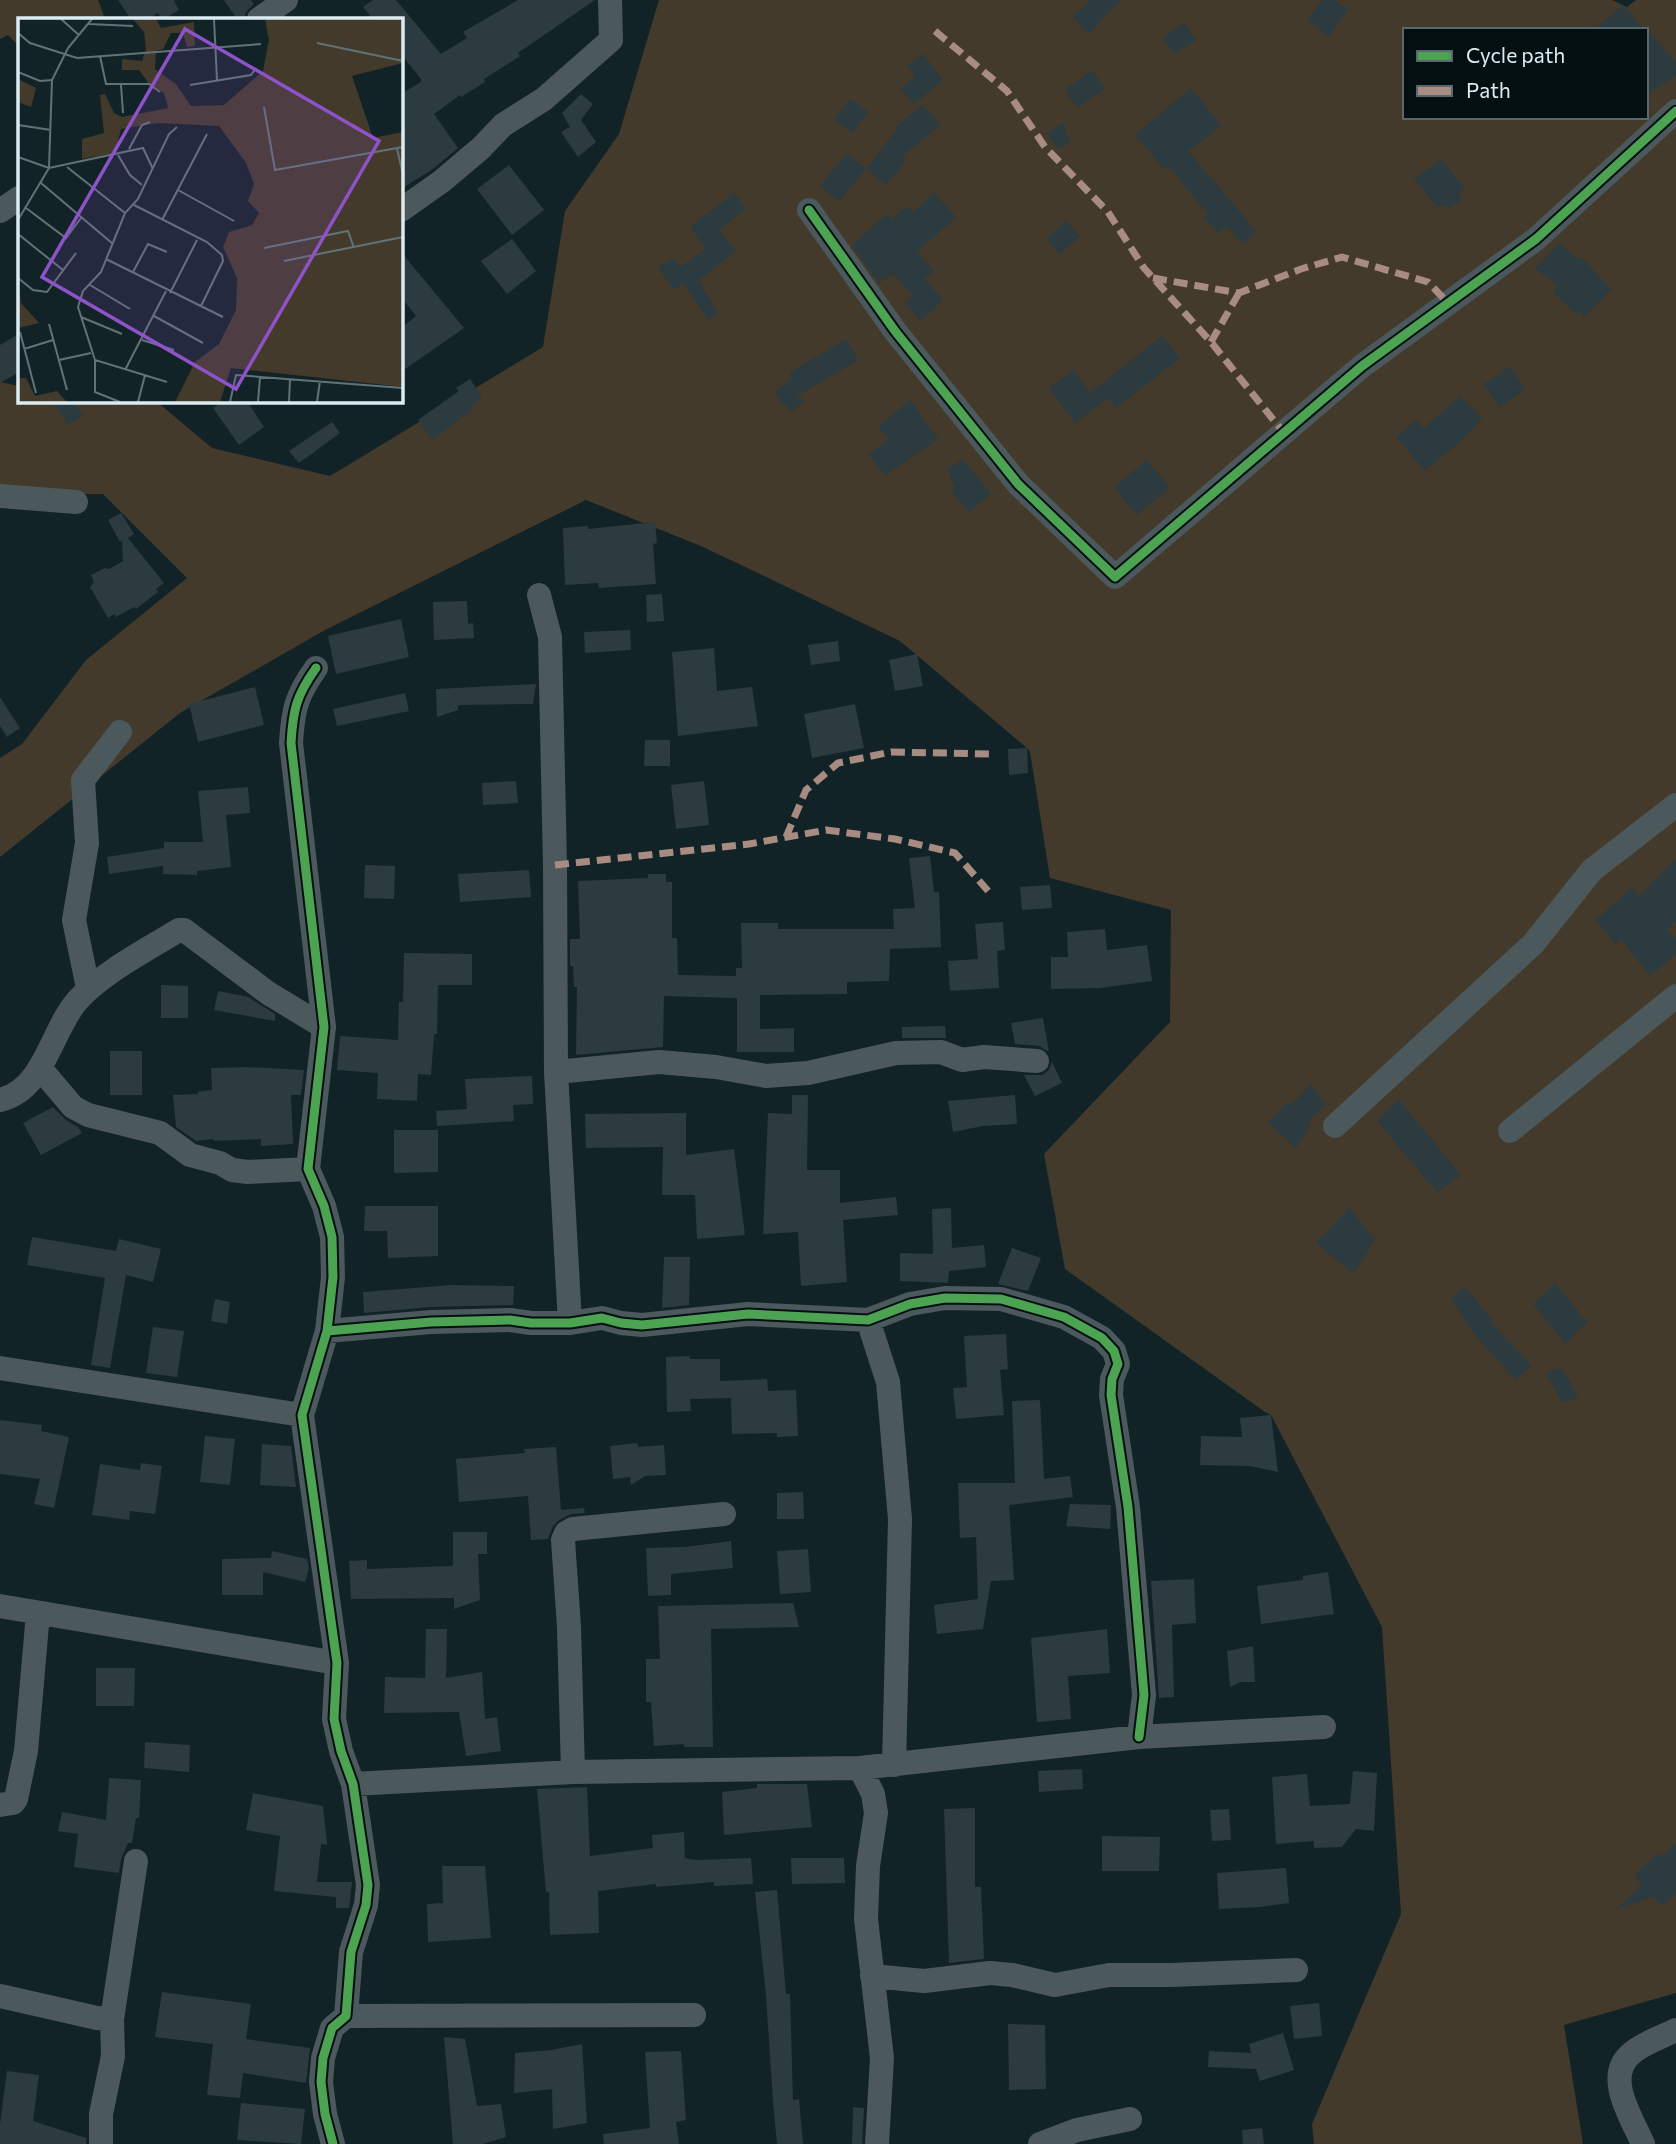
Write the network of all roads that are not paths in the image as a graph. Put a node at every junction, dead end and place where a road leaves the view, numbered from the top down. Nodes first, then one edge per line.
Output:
1 (286, 0) edge
2 (610, 0) edge
3 (260, 14) edge
4 (1676, 111) edge
5 (18, 199) edge
6 (402, 209) edge
7 (809, 210) dead end
8 (0, 211) edge
9 (0, 496) edge
10 (76, 502) dead end
11 (539, 595) dead end
12 (316, 668) dead end
13 (120, 732) dead end
14 (1676, 805) edge
15 (88, 988) junction
16 (1676, 996) edge
17 (324, 1027) junction
18 (1037, 1061) dead end
19 (40, 1068) junction
20 (556, 1072) junction
21 (0, 1100) edge
22 (1335, 1126) dead end
23 (1510, 1131) dead end
24 (309, 1169) junction
25 (868, 1320) junction
26 (570, 1323) junction
27 (327, 1331) junction
28 (0, 1368) edge
29 (302, 1415) junction
30 (724, 1514) dead end
31 (0, 1606) edge
32 (38, 1613) junction
33 (337, 1663) junction
34 (1324, 1727) dead end
35 (1139, 1737) junction
36 (894, 1765) junction
37 (860, 1768) junction
38 (573, 1772) junction
39 (353, 1783) junction
40 (0, 1805) edge
41 (136, 1861) dead end
42 (1296, 1970) dead end
43 (872, 1976) junction
44 (0, 1996) edge
45 (694, 2015) dead end
46 (346, 2016) junction
47 (112, 2019) junction
48 (1676, 2030) edge
49 (1130, 2119) dead end
50 (101, 2144) edge
51 (332, 2144) edge
52 (877, 2144) edge
53 (1040, 2144) edge
54 (1643, 2144) edge

1 - 3 street
2 - 6 street
4 - 7 street
5 - 8 street
9 - 10 street
11 - 20 street
12 - 17 street
13 - 15 street
14 - 22 street
15 - 17 street
15 - 19 street
16 - 23 street
17 - 24 street
18 - 20 street
19 - 21 street
19 - 24 street
20 - 26 street
24 - 27 street
25 - 26 street
25 - 35 street
25 - 36 street
26 - 27 street
27 - 29 street
28 - 29 street
29 - 33 street
30 - 38 street
31 - 32 street
32 - 33 street
32 - 40 street
33 - 39 street
34 - 35 street
35 - 36 street
36 - 37 street
37 - 38 street
37 - 43 street
38 - 39 street
39 - 46 street
41 - 47 street
42 - 43 street
43 - 52 street
44 - 47 street
45 - 46 street
46 - 51 street
47 - 50 street
48 - 54 street
49 - 53 street

